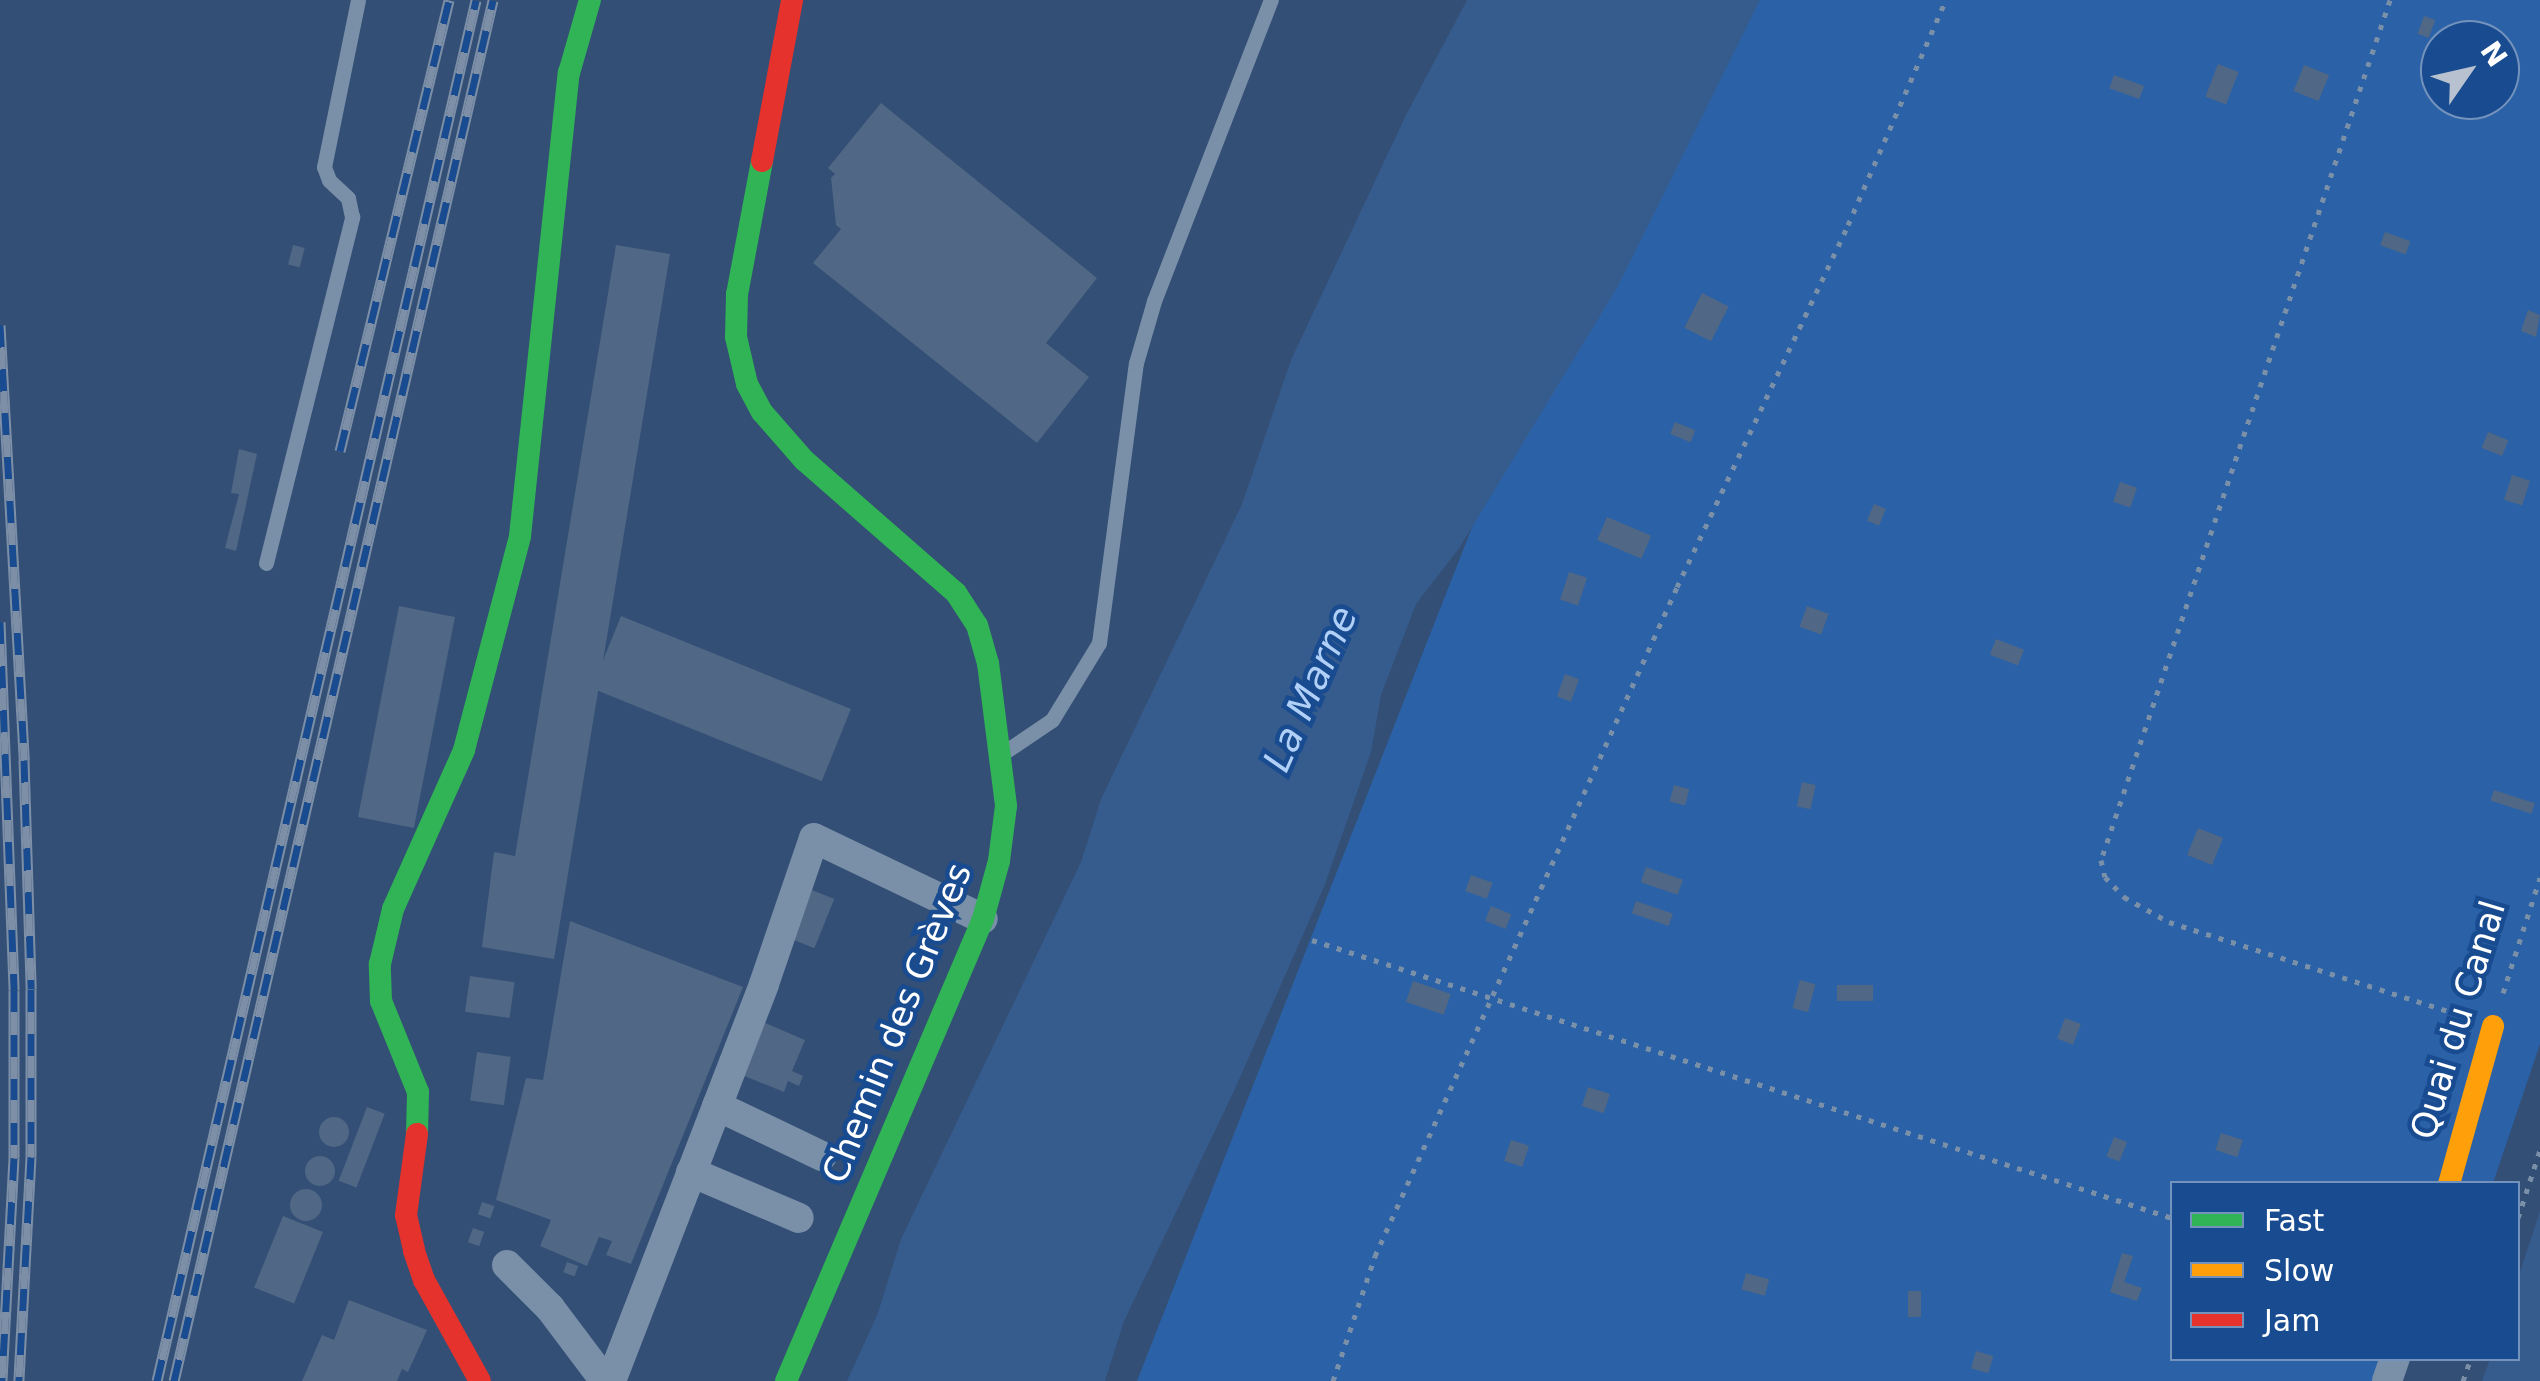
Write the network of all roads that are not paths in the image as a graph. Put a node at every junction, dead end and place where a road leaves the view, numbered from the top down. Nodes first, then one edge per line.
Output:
1 (358, 0) edge
2 (590, 0) edge
3 (792, 0) edge
4 (1271, 0) edge
5 (266, 563) dead end
6 (1001, 754) junction
7 (983, 919) junction
8 (2492, 1026) road end
9 (716, 1106) junction
10 (822, 1156) dead end
11 (691, 1172) junction
12 (2449, 1181) edge
13 (799, 1218) dead end
14 (507, 1265) dead end
15 (480, 1381) edge
16 (608, 1381) edge
17 (786, 1381) edge

1 - 5 lane
2 - 15 street
3 - 6 street, Chemin des Grèves
4 - 6 lane
6 - 7 street, Chemin des Grèves
7 - 9 street
7 - 17 street, Chemin des Grèves
8 - 12 street, Quai du Canal
9 - 10 street
9 - 11 street
11 - 13 street
11 - 16 street
14 - 16 street

